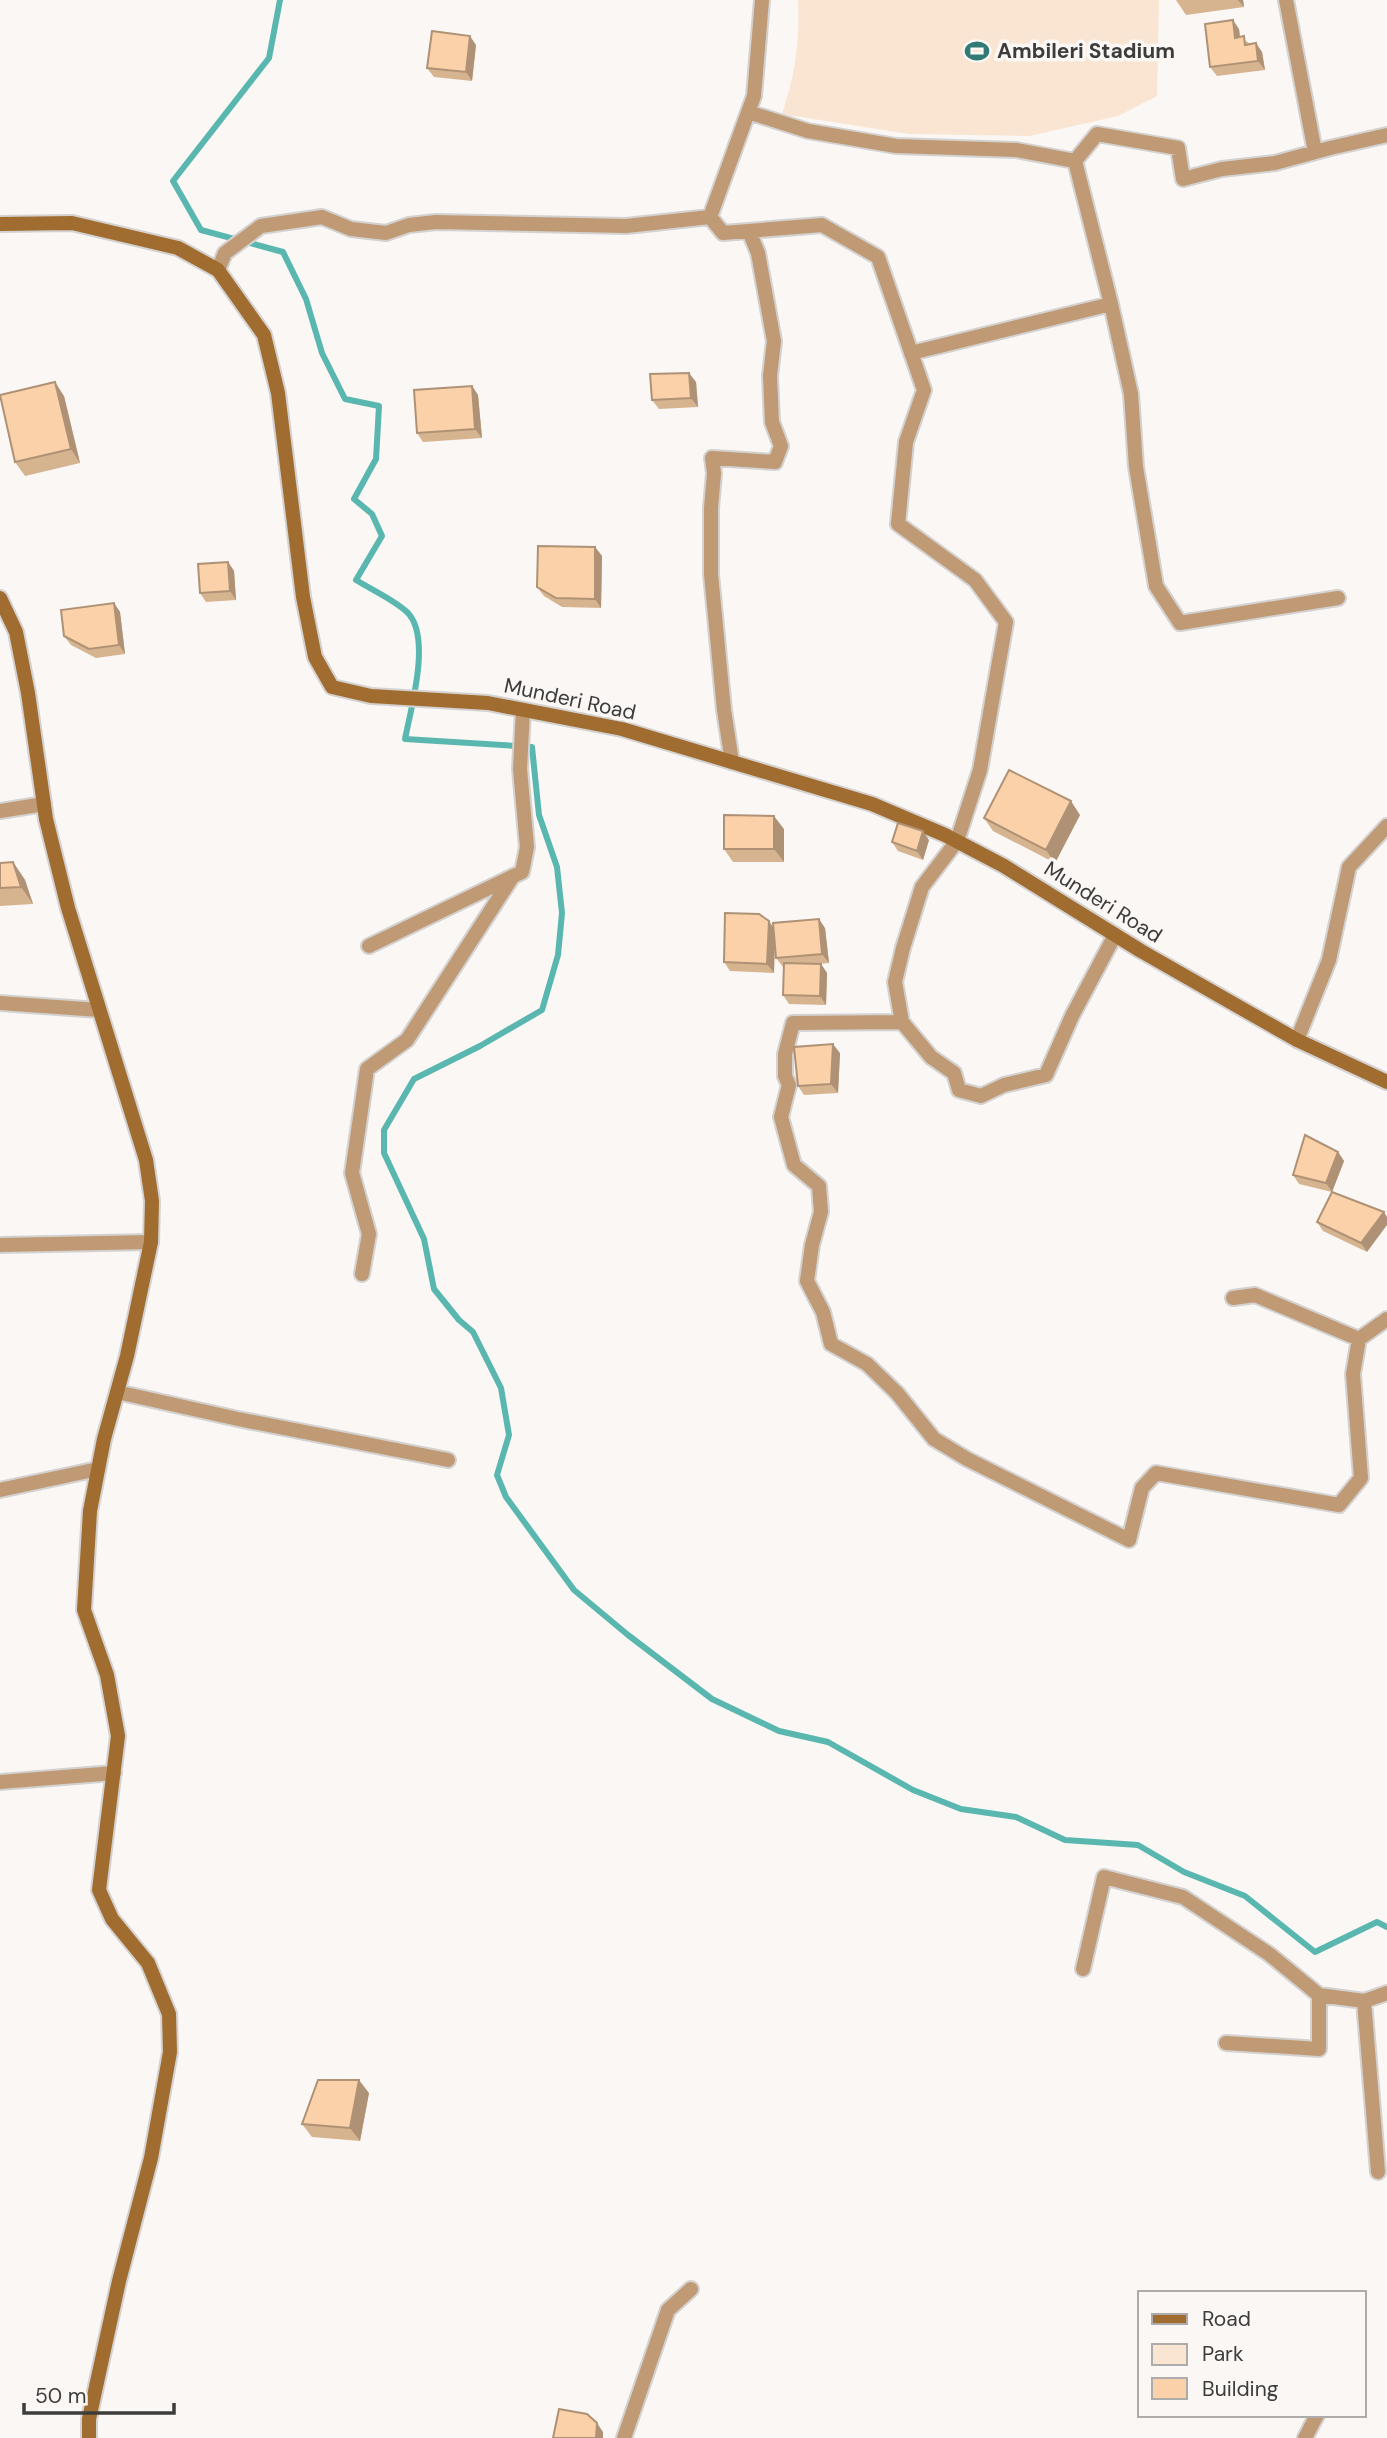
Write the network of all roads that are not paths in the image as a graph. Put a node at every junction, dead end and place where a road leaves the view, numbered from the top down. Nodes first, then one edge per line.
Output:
1 (762, 0) edge
2 (1286, 0) edge
3 (748, 112) junction
4 (1387, 135) edge
5 (1315, 152) junction
6 (1075, 161) junction
7 (710, 217) junction
8 (0, 223) edge
9 (749, 231) junction
10 (218, 270) junction
11 (1111, 304) junction
12 (911, 353) junction
13 (0, 598) edge
14 (1338, 598) dead end
15 (523, 710) junction
16 (732, 762) junction
17 (44, 804) junction
18 (0, 811) edge
19 (1387, 826) edge
20 (957, 841) junction
21 (513, 876) junction
22 (1115, 934) junction
23 (369, 946) dead end
24 (0, 1003) edge
25 (99, 1010) junction
26 (902, 1022) junction
27 (1297, 1040) junction
28 (1387, 1082) edge
29 (151, 1242) junction
30 (0, 1245) edge
31 (362, 1274) dead end
32 (1233, 1298) dead end
33 (1387, 1320) edge
34 (1359, 1339) junction
35 (117, 1392) junction
36 (448, 1460) dead end
37 (98, 1469) junction
38 (0, 1490) edge
39 (114, 1773) junction
40 (0, 1782) edge
41 (1083, 1969) dead end
42 (1387, 1993) edge
43 (1319, 1995) junction
44 (1364, 2001) junction
45 (1226, 2043) dead end
46 (1378, 2172) dead end
47 (691, 2289) dead end
48 (1316, 2417) edge
49 (89, 2438) edge
50 (624, 2438) edge
51 (1306, 2438) edge

1 - 3 street
2 - 5 street
3 - 6 street
3 - 7 street
4 - 5 street
5 - 6 street
6 - 11 street
7 - 9 street
7 - 10 street
8 - 10 main road, Munderi Road
9 - 12 street
9 - 16 street
10 - 15 main road, Munderi Road
11 - 12 street
11 - 14 street
12 - 20 street
13 - 17 main road
15 - 16 main road, Munderi Road
15 - 21 street
16 - 20 main road, Munderi Road
17 - 18 street
17 - 25 main road
19 - 27 street
20 - 22 main road, Munderi Road
20 - 26 street
21 - 23 street
21 - 31 street
22 - 26 street
22 - 27 main road, Munderi Road
24 - 25 street
25 - 29 main road
26 - 34 street
27 - 28 main road, Munderi Road
29 - 30 street
29 - 35 main road
32 - 34 street
33 - 34 street
35 - 36 street
35 - 37 main road
37 - 38 street
37 - 39 main road
39 - 40 street
39 - 49 main road
41 - 43 street
42 - 44 street
43 - 44 street
43 - 45 street
44 - 46 street
47 - 50 street
48 - 51 street

